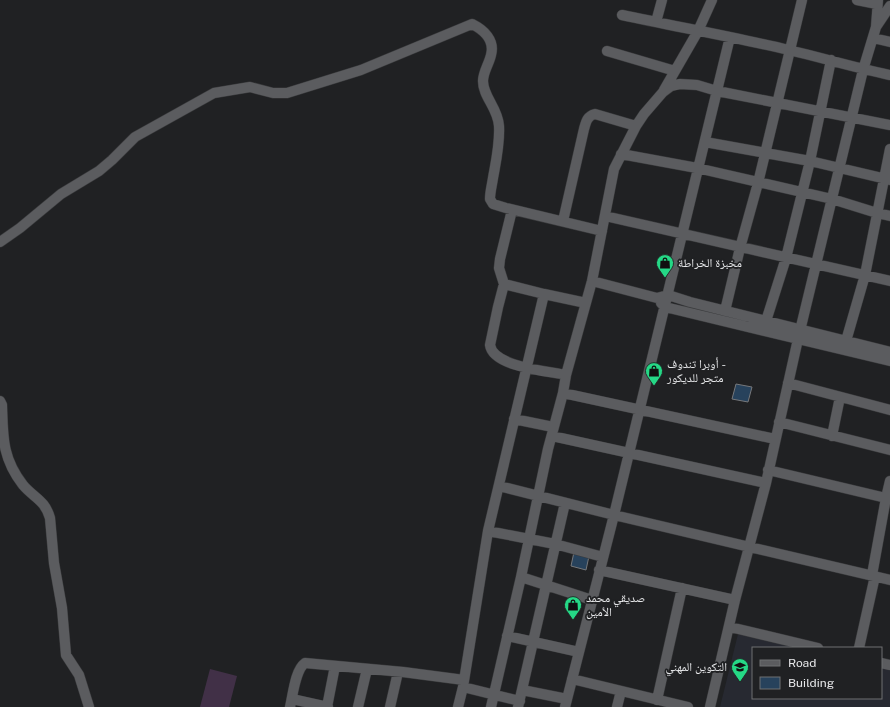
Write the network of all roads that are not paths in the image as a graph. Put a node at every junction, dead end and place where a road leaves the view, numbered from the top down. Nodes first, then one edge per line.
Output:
1 (662, 0) edge
2 (712, 0) edge
3 (802, 0) edge
4 (857, 0) edge
5 (878, 2) edge
6 (890, 7) edge
7 (622, 15) dead end
8 (656, 22) junction
9 (876, 27) junction
10 (698, 31) junction
11 (730, 37) junction
12 (873, 38) junction
13 (890, 42) edge
14 (790, 50) junction
15 (607, 51) dead end
16 (831, 60) junction
17 (863, 70) junction
18 (675, 71) junction
19 (890, 75) edge
20 (717, 91) junction
21 (663, 92) junction
22 (777, 104) junction
23 (820, 112) junction
24 (852, 117) junction
25 (890, 125) edge
26 (636, 126) junction
27 (705, 142) junction
28 (890, 149) edge
29 (765, 153) junction
30 (621, 154) junction
31 (810, 160) junction
32 (697, 168) junction
33 (840, 168) junction
34 (887, 180) edge
35 (758, 183) junction
36 (801, 192) junction
37 (832, 199) junction
38 (512, 210) junction
39 (877, 213) junction
40 (605, 216) junction
41 (890, 216) edge
42 (563, 221) junction
43 (602, 231) junction
44 (683, 234) junction
45 (0, 242) edge
46 (740, 248) junction
47 (786, 258) junction
48 (817, 264) junction
49 (865, 275) junction
50 (592, 281) junction
51 (890, 281) edge
52 (504, 284) junction
53 (544, 294) junction
54 (668, 295) junction
55 (657, 298) junction
56 (586, 304) junction
57 (665, 307) junction
58 (725, 311) junction
59 (766, 321) junction
60 (799, 334) junction
61 (846, 341) junction
62 (884, 353) edge
63 (890, 361) edge
64 (526, 367) junction
65 (566, 375) junction
66 (788, 383) junction
67 (563, 393) junction
68 (840, 397) junction
69 (0, 401) edge
70 (640, 409) junction
71 (890, 410) edge
72 (514, 419) junction
73 (779, 422) junction
74 (552, 432) junction
75 (832, 436) junction
76 (775, 439) junction
77 (890, 450) edge
78 (628, 453) junction
79 (768, 470) junction
80 (890, 481) edge
81 (766, 483) junction
82 (498, 486) junction
83 (538, 496) junction
84 (886, 498) junction
85 (565, 503) junction
86 (614, 515) junction
87 (488, 531) junction
88 (529, 538) junction
89 (555, 544) junction
90 (749, 546) junction
91 (603, 557) junction
92 (599, 570) junction
93 (873, 576) junction
94 (521, 577) junction
95 (890, 580) edge
96 (545, 586) junction
97 (682, 588) junction
98 (592, 600) junction
99 (735, 600) junction
100 (730, 627) junction
101 (507, 636) junction
102 (533, 641) junction
103 (814, 647) edge
104 (859, 647) edge
105 (579, 652) junction
106 (335, 666) junction
107 (367, 669) junction
108 (398, 672) junction
109 (572, 679) junction
110 (463, 684) junction
111 (522, 690) junction
112 (621, 691) junction
113 (494, 694) junction
114 (657, 700) junction
115 (291, 703) edge
116 (566, 703) edge
117 (519, 704) edge
118 (89, 707) edge
119 (327, 707) edge
120 (358, 707) edge
121 (390, 707) edge
122 (458, 707) edge
123 (491, 707) edge
124 (617, 707) edge
125 (688, 707) edge
126 (710, 707) edge

1 - 8 street
2 - 10 street
3 - 14 street
4 - 5 street
5 - 9 street
6 - 9 street
7 - 8 street
8 - 10 street
9 - 12 street
10 - 11 street
10 - 18 street
11 - 14 street
11 - 20 street
12 - 13 street
12 - 17 street
14 - 16 street
14 - 22 street
15 - 18 street
16 - 17 street
16 - 23 street
17 - 19 street
17 - 24 street
18 - 21 street
20 - 21 street
20 - 22 street
20 - 27 street
21 - 26 street
22 - 23 street
22 - 29 street
23 - 24 street
23 - 31 street
24 - 25 street
24 - 33 street
26 - 30 street
26 - 42 street
27 - 29 street
27 - 32 street
28 - 34 street
29 - 31 street
29 - 35 street
30 - 32 street
30 - 40 street
31 - 33 street
31 - 36 street
32 - 35 street
32 - 44 street
33 - 34 street
33 - 37 street
34 - 39 street
35 - 36 street
35 - 46 street
36 - 37 street
36 - 47 street
37 - 39 street
37 - 48 street
38 - 42 street
38 - 45 street
38 - 52 street
39 - 41 street
39 - 49 street
40 - 43 street
40 - 44 street
42 - 43 street
43 - 50 street
44 - 46 street
44 - 54 street
46 - 47 street
46 - 58 street
47 - 48 street
47 - 59 street
48 - 49 street
48 - 60 street
49 - 51 street
49 - 61 street
50 - 55 street
50 - 56 street
52 - 53 street
52 - 64 street
53 - 56 street
53 - 64 street
54 - 55 street
54 - 57 street
54 - 58 street
55 - 57 street
56 - 65 street
57 - 60 street
57 - 70 street
58 - 59 street
59 - 60 street
60 - 61 street
60 - 62 street
60 - 66 street
61 - 62 street
62 - 63 street
64 - 65 street
64 - 72 street
65 - 67 street
66 - 68 street
66 - 73 street
67 - 70 street
67 - 74 street
68 - 71 street
68 - 75 street
69 - 118 street
70 - 76 street
70 - 78 street
72 - 74 street
72 - 82 street
73 - 75 street
73 - 76 street
74 - 78 street
74 - 83 street
75 - 77 street
76 - 79 street
78 - 81 street
78 - 86 street
79 - 81 street
79 - 84 street
80 - 84 street
81 - 90 street
82 - 83 street
82 - 87 street
83 - 85 street
83 - 88 street
84 - 93 street
85 - 86 street
85 - 89 street
86 - 90 street
86 - 91 street
87 - 88 street
87 - 110 street
88 - 89 street
88 - 94 street
89 - 91 street
89 - 96 street
90 - 93 street
90 - 99 street
91 - 92 street
92 - 97 street
92 - 98 street
93 - 95 street
93 - 104 street
94 - 96 street
94 - 101 street
96 - 98 street
96 - 102 street
97 - 99 street
97 - 114 street
98 - 105 street
99 - 100 street
100 - 103 street
100 - 126 street
101 - 102 street
101 - 113 street
102 - 105 street
102 - 111 street
105 - 109 street
106 - 107 street
106 - 115 street
106 - 119 street
107 - 108 street
107 - 120 street
108 - 110 street
108 - 121 street
109 - 112 street
109 - 116 street
110 - 113 street
110 - 122 street
111 - 116 street
111 - 117 street
112 - 114 street
112 - 124 street
113 - 117 street
113 - 123 street
114 - 125 street
115 - 119 street

